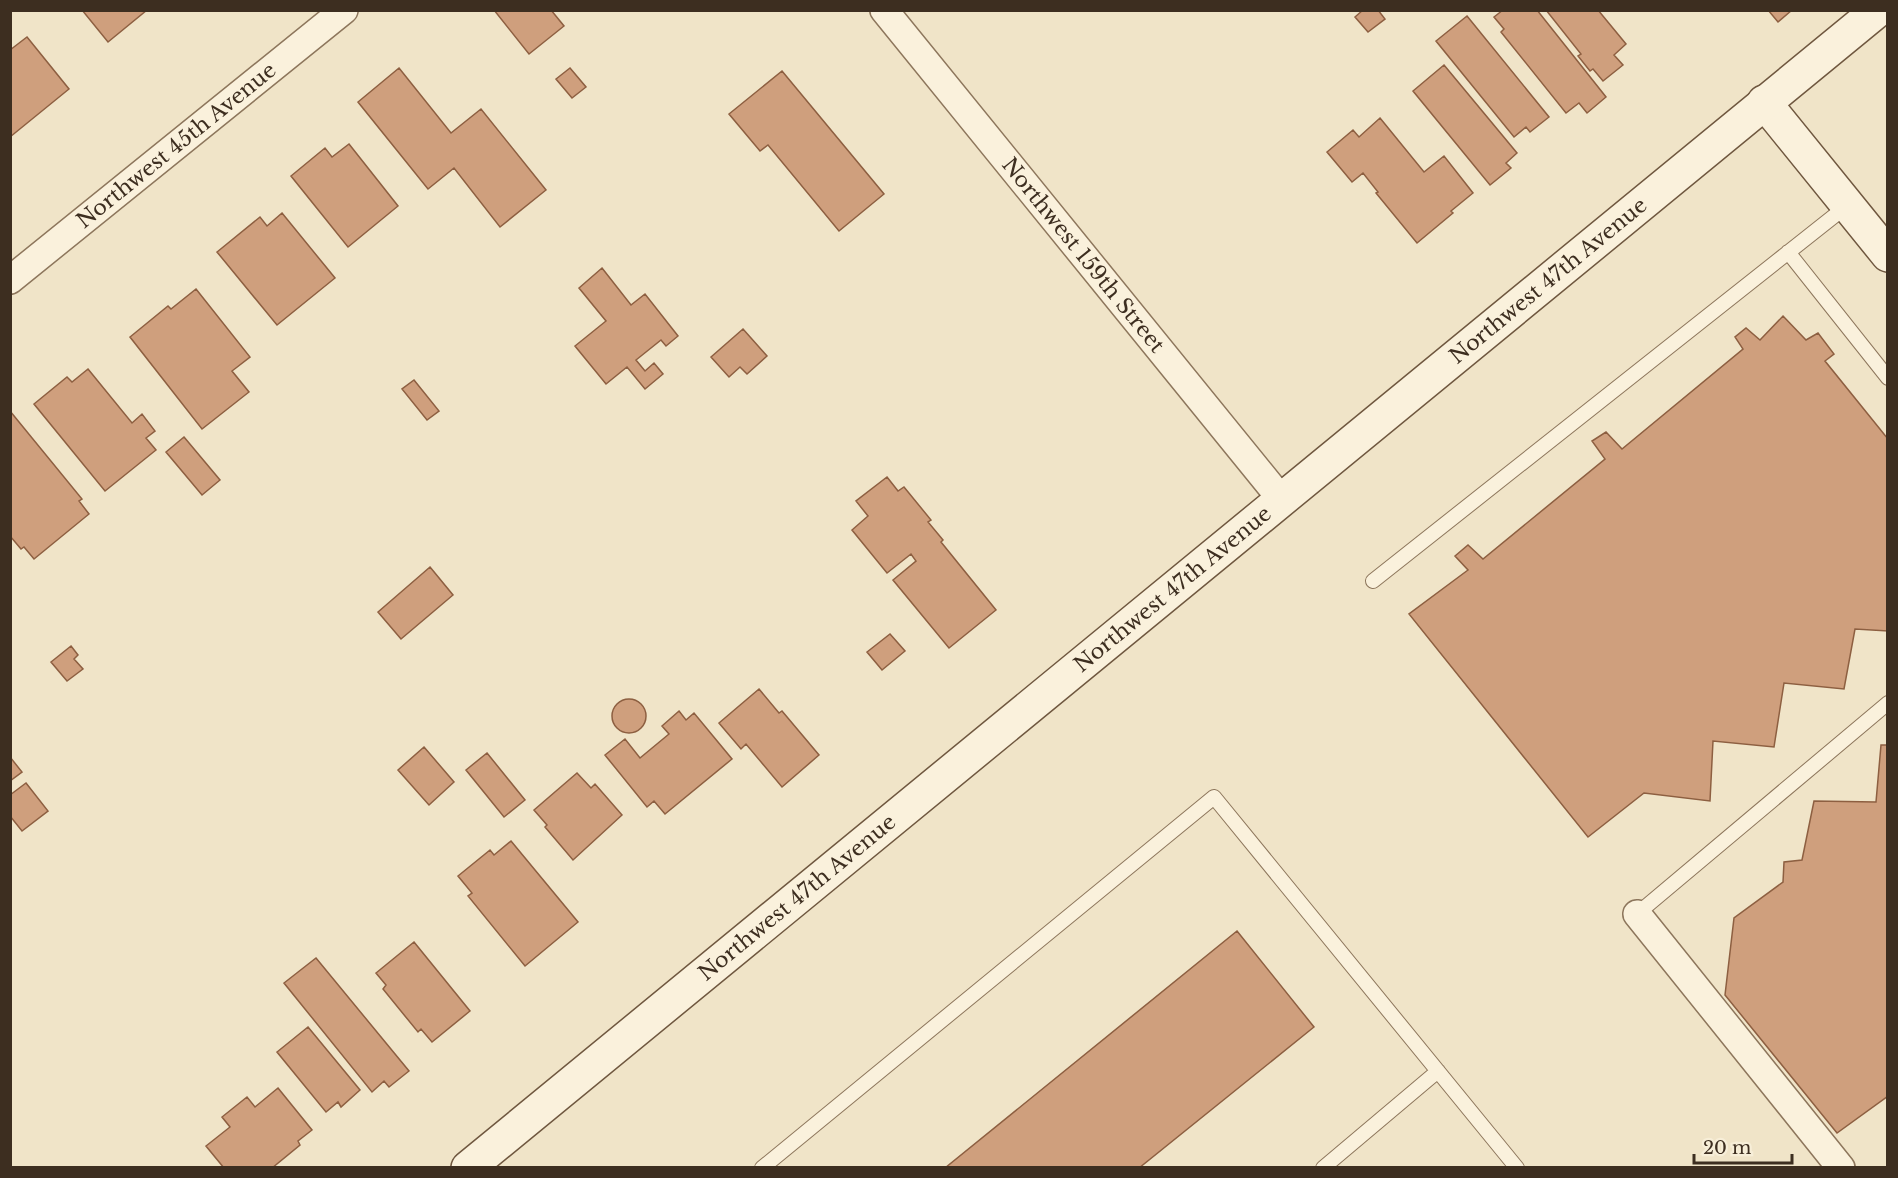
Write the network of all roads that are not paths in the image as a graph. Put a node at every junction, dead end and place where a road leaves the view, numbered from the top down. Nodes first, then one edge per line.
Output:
1 (344, 10) edge
2 (884, 10) edge
3 (1878, 10) edge
4 (1764, 102) junction
5 (1848, 205) junction
6 (1788, 252) junction
7 (1887, 252) edge
8 (10, 280) edge
9 (1887, 378) edge
10 (1282, 500) junction
11 (1373, 581) dead end
12 (1887, 703) edge
13 (1637, 914) joint
14 (1438, 1071) junction
15 (468, 1167) edge
16 (762, 1167) edge
17 (1323, 1167) edge
18 (1517, 1167) edge
19 (1841, 1167) edge

1 - 8 street, Northwest 45th Avenue
2 - 10 street, Northwest 159th Street
3 - 4 street, Northwest 47th Avenue
4 - 5 street
4 - 10 street, Northwest 47th Avenue
5 - 6 lane
5 - 7 street
6 - 9 lane
6 - 11 lane
10 - 15 street, Northwest 47th Avenue
12 - 13 lane
13 - 19 street
14 - 16 lane
14 - 17 lane
14 - 18 lane

